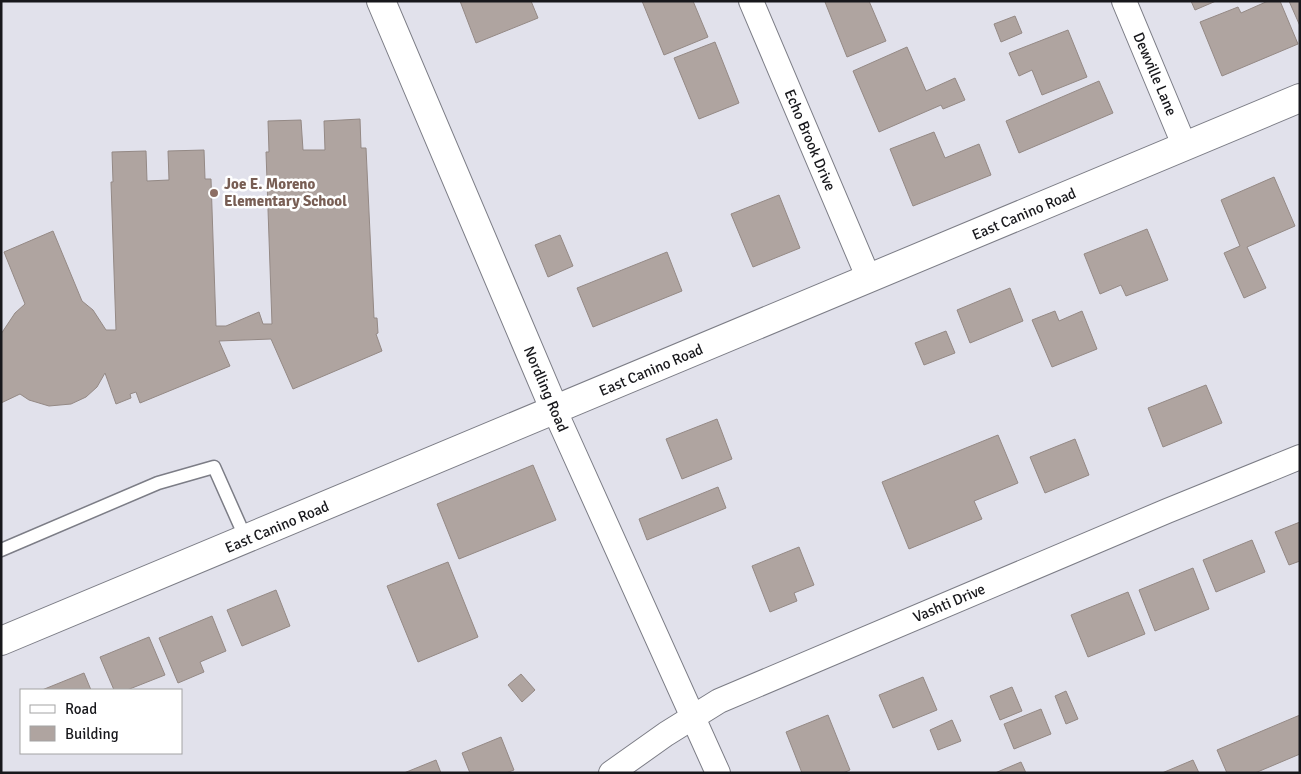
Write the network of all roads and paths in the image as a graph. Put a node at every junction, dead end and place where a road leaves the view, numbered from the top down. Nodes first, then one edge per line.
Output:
1 (381, 1) edge
2 (751, 1) edge
3 (1124, 1) edge
4 (1300, 98) edge
5 (1185, 147) junction
6 (869, 278) junction
7 (555, 411) junction
8 (1300, 458) edge
9 (246, 539) junction
10 (1, 550) edge
11 (1, 642) edge
12 (692, 717) junction
13 (611, 773) edge
14 (718, 773) edge

1 - 7 street, Nordling Road
2 - 6 street, Echo Brook Drive
3 - 5 street, Dewville Lane
4 - 5 street, East Canino Road
5 - 6 street, East Canino Road
6 - 7 street, East Canino Road
7 - 9 street, East Canino Road
7 - 12 street, Nordling Road
8 - 12 street, Vashti Drive
9 - 10 lane
9 - 11 street, East Canino Road
12 - 13 street, Vashti Drive
12 - 14 street, Nordling Road

